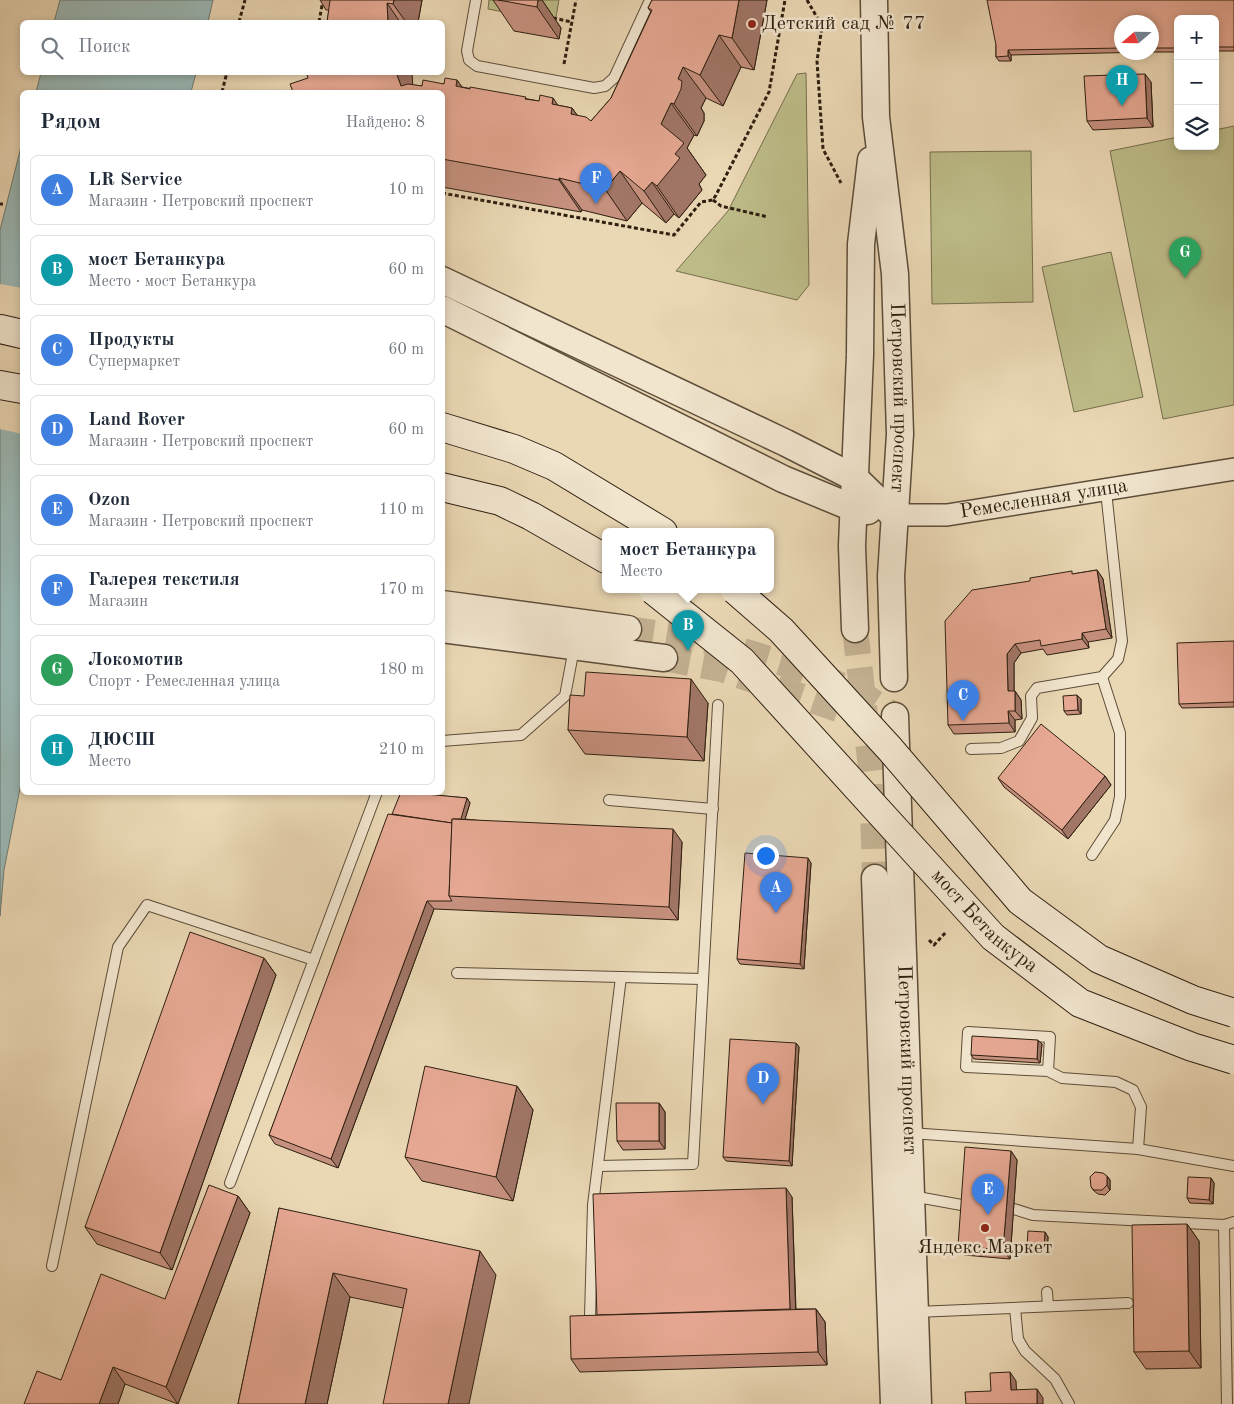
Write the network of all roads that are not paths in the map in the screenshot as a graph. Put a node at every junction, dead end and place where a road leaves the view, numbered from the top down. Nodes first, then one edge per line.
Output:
1 (476, 0) edge
2 (650, 0) edge
3 (874, 0) edge
4 (876, 117) junction
5 (445, 281) edge
6 (445, 310) edge
7 (0, 330) edge
8 (20, 334) edge
9 (0, 385) edge
10 (20, 389) edge
11 (445, 428) edge
12 (1234, 469) edge
13 (855, 478) junction
14 (445, 487) edge
15 (1106, 491) junction
16 (854, 508) junction
17 (894, 515) junction
18 (656, 528) edge
19 (602, 558) edge
20 (657, 593) edge
21 (738, 593) edge
22 (445, 604) edge
23 (445, 629) edge
24 (628, 629) tunnel mouth
25 (855, 629) tunnel mouth
26 (574, 646) junction
27 (664, 658) tunnel mouth
28 (1102, 677) junction
29 (894, 678) dead end
30 (718, 705) dead end
31 (895, 716) tunnel mouth
32 (445, 741) edge
33 (971, 749) dead end
34 (376, 795) edge
35 (609, 800) dead end
36 (713, 809) junction
37 (1092, 854) dead end
38 (876, 878) tunnel mouth
39 (314, 960) junction
40 (457, 973) dead end
41 (621, 977) junction
42 (702, 979) junction
43 (1234, 1013) edge
44 (1234, 1060) edge
45 (1048, 1072) junction
46 (896, 1132) junction
47 (1138, 1149) junction
48 (599, 1166) junction
49 (1234, 1166) edge
50 (230, 1183) dead end
51 (898, 1196) junction
52 (967, 1206) edge
53 (1014, 1209) dead end
54 (1229, 1223) edge
55 (52, 1266) dead end
56 (1229, 1270) edge
57 (1046, 1292) dead end
58 (1128, 1303) dead end
59 (1048, 1306) junction
60 (1015, 1308) junction
61 (902, 1312) junction
62 (590, 1317) edge
63 (1230, 1360) edge
64 (894, 1404) edge
65 (918, 1404) edge
66 (1069, 1404) edge
67 (1227, 1404) edge

1 - 2 lane
3 - 4 street, Петровский проспект
4 - 13 street, Петровский проспект
4 - 17 street, Петровский проспект
5 - 13 street
6 - 16 street, Ремесленная улица
7 - 8 main road
9 - 10 main road
11 - 18 main road
12 - 15 street, Ремесленная улица
13 - 16 street, Петровский проспект
13 - 17 street
14 - 19 main road
15 - 17 street, Ремесленная улица
15 - 28 lane
16 - 17 street, Ремесленная улица
16 - 25 street, Петровский проспект
17 - 29 street, Петровский проспект
20 - 44 main road, мост Бетанкура, bridge
21 - 43 main road, мост Бетанкура, bridge
22 - 24 street
23 - 26 street
26 - 27 street
26 - 32 lane
28 - 33 lane
28 - 37 lane
30 - 36 lane
31 - 46 street, Петровский проспект
34 - 39 lane
35 - 36 lane
36 - 42 lane
38 - 46 street, Петровский проспект
39 - 50 lane
39 - 55 lane
40 - 41 lane
41 - 42 lane
41 - 48 lane
42 - 48 lane
45 - 45 lane
45 - 47 lane
46 - 47 lane
46 - 51 street, Петровский проспект
47 - 49 lane
48 - 62 lane
51 - 52 lane
51 - 61 street, Петровский проспект
53 - 54 lane
54 - 56 lane
56 - 63 lane
57 - 59 lane
58 - 59 lane
59 - 60 lane
60 - 61 lane
60 - 66 lane
61 - 64 street, Петровский проспект
61 - 65 street, Петровский проспект
63 - 67 lane

